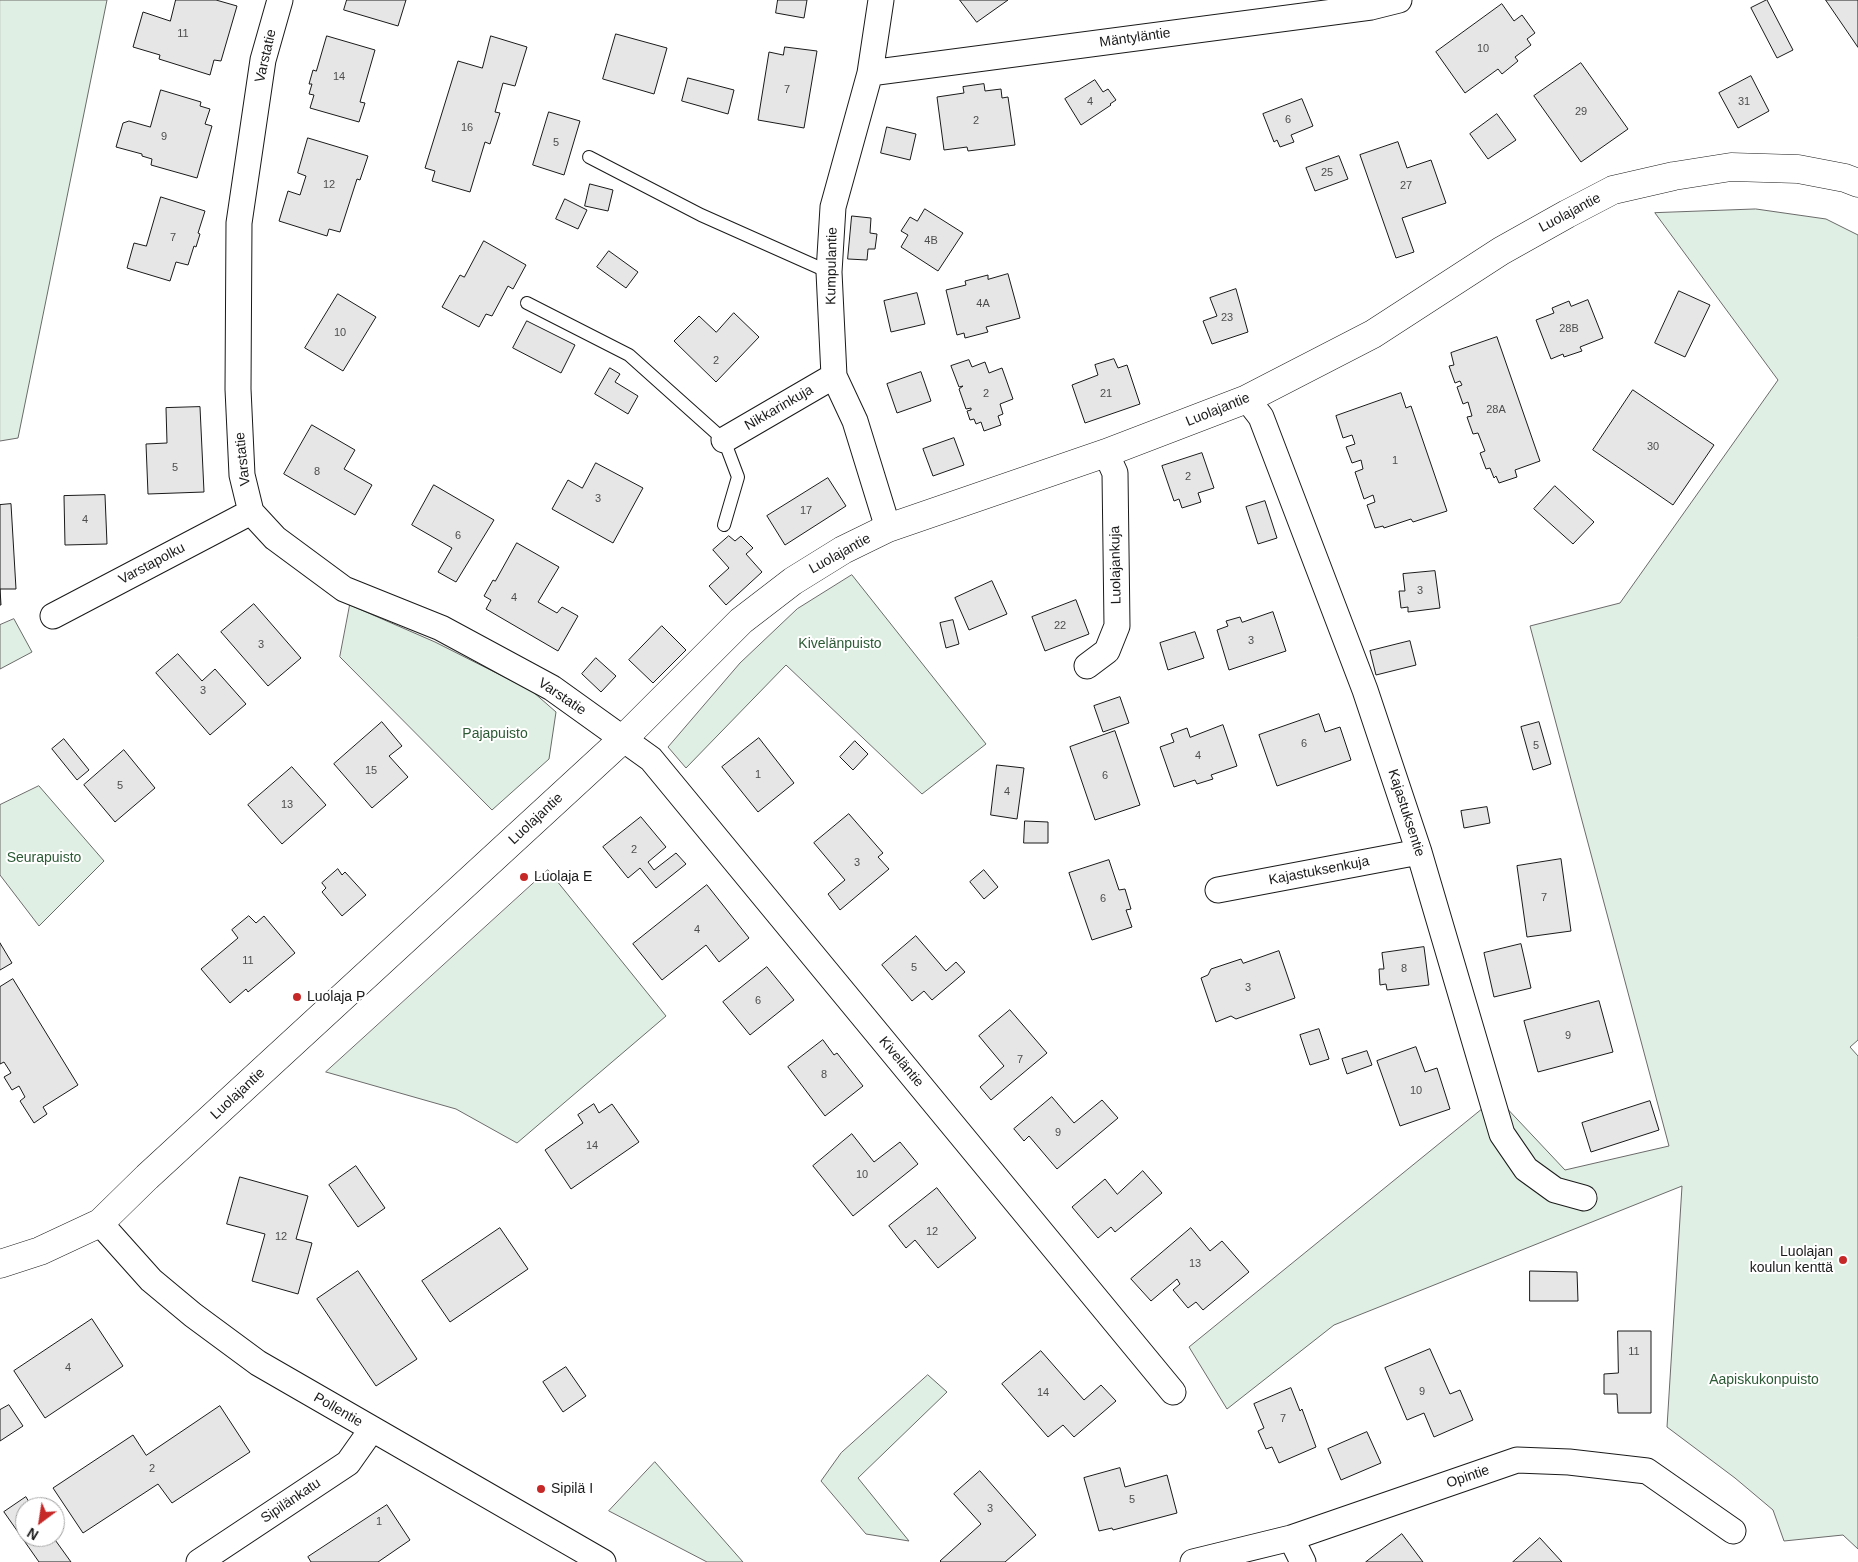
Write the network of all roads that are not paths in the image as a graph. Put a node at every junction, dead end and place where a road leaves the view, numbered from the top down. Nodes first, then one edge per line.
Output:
1 (280, 0) edge
2 (881, 0) edge
3 (1399, 0) edge
4 (870, 74) junction
5 (589, 157) dead end
6 (1858, 183) edge
7 (829, 272) junction
8 (527, 303) dead end
9 (834, 376) junction
10 (1247, 399) junction
11 (724, 440) junction
12 (1106, 453) junction
13 (251, 512) junction
14 (724, 525) dead end
15 (888, 528) junction
16 (53, 616) dead end
17 (1087, 666) dead end
18 (623, 739) junction
19 (1419, 852) junction
20 (1218, 890) dead end
21 (1584, 1198) dead end
22 (100, 1223) junction
23 (0, 1264) edge
24 (1173, 1392) dead end
25 (372, 1429) junction
26 (1733, 1531) dead end
27 (1291, 1538) junction
28 (199, 1562) edge
29 (603, 1562) edge
30 (1193, 1562) edge
31 (1303, 1562) edge

1 - 13 street, Varstatie
2 - 4 street, Kumpulantie
3 - 4 street, Mäntyläntie
4 - 7 street, Kumpulantie
5 - 7 lane
6 - 10 main road, Luolajantie
7 - 9 street, Kumpulantie
8 - 11 lane
9 - 11 street, Nikkarinkuja
9 - 15 street, Kumpulantie
10 - 12 main road, Luolajantie
10 - 19 street, Kajastuksentie
11 - 14 lane
12 - 15 main road, Luolajantie
12 - 17 street, Luolajankuja
13 - 16 street, Varstapolku
13 - 18 street, Varstatie
15 - 18 main road, Luolajantie
18 - 22 main road, Luolajantie
18 - 24 street, Kiveläntie
19 - 20 street, Kajastuksenkuja
19 - 21 street, Kajastuksentie
22 - 23 main road, Luolajantie
22 - 25 street, Pollentie
25 - 28 street, Sipilänkatu
25 - 29 street, Pollentie
26 - 27 street, Opintie
27 - 30 street, Opintie
27 - 31 street

